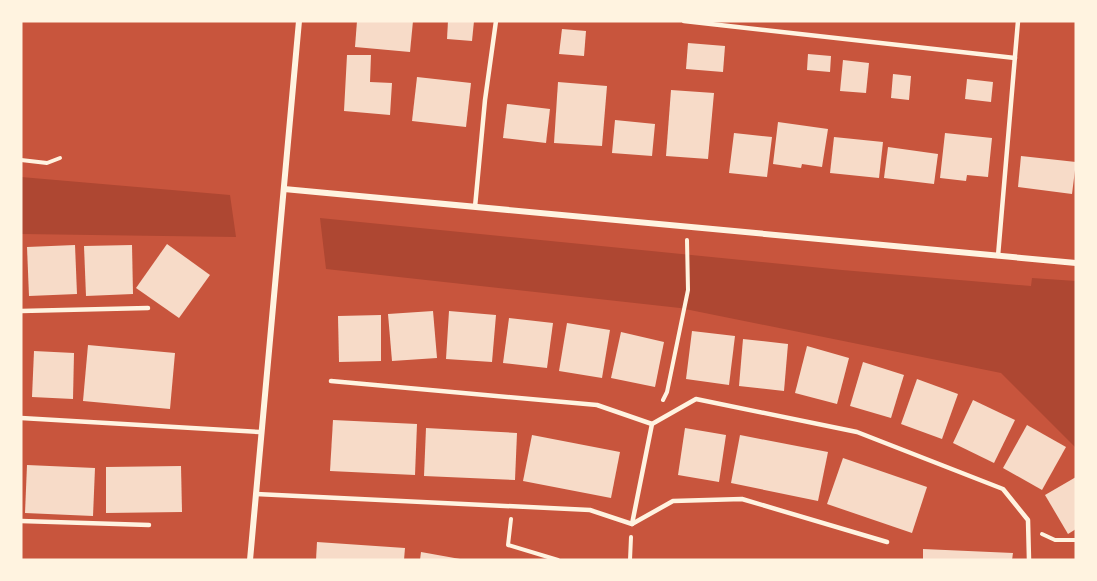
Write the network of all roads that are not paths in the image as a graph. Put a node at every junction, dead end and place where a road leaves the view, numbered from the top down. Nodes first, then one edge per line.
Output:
1 (298, 21) edge
2 (496, 21) edge
3 (684, 21) edge
4 (1018, 21) edge
5 (1015, 58) junction
6 (284, 189) junction
7 (475, 207) junction
8 (998, 256) junction
9 (1076, 263) edge
10 (148, 308) dead end
11 (21, 311) edge
12 (331, 381) dead end
13 (21, 418) edge
14 (652, 424) junction
15 (260, 432) junction
16 (256, 494) junction
17 (21, 521) edge
18 (632, 524) junction
19 (149, 525) dead end
20 (887, 542) dead end
21 (250, 560) edge
22 (1029, 560) edge

1 - 6 street
2 - 7 lane
3 - 5 lane
4 - 5 lane
5 - 8 lane
6 - 7 street
6 - 15 street
7 - 8 street
8 - 9 street
10 - 11 lane
12 - 14 lane
13 - 15 lane
14 - 18 lane
14 - 22 lane
15 - 16 street
16 - 18 lane
16 - 21 street
17 - 19 lane
18 - 20 lane

